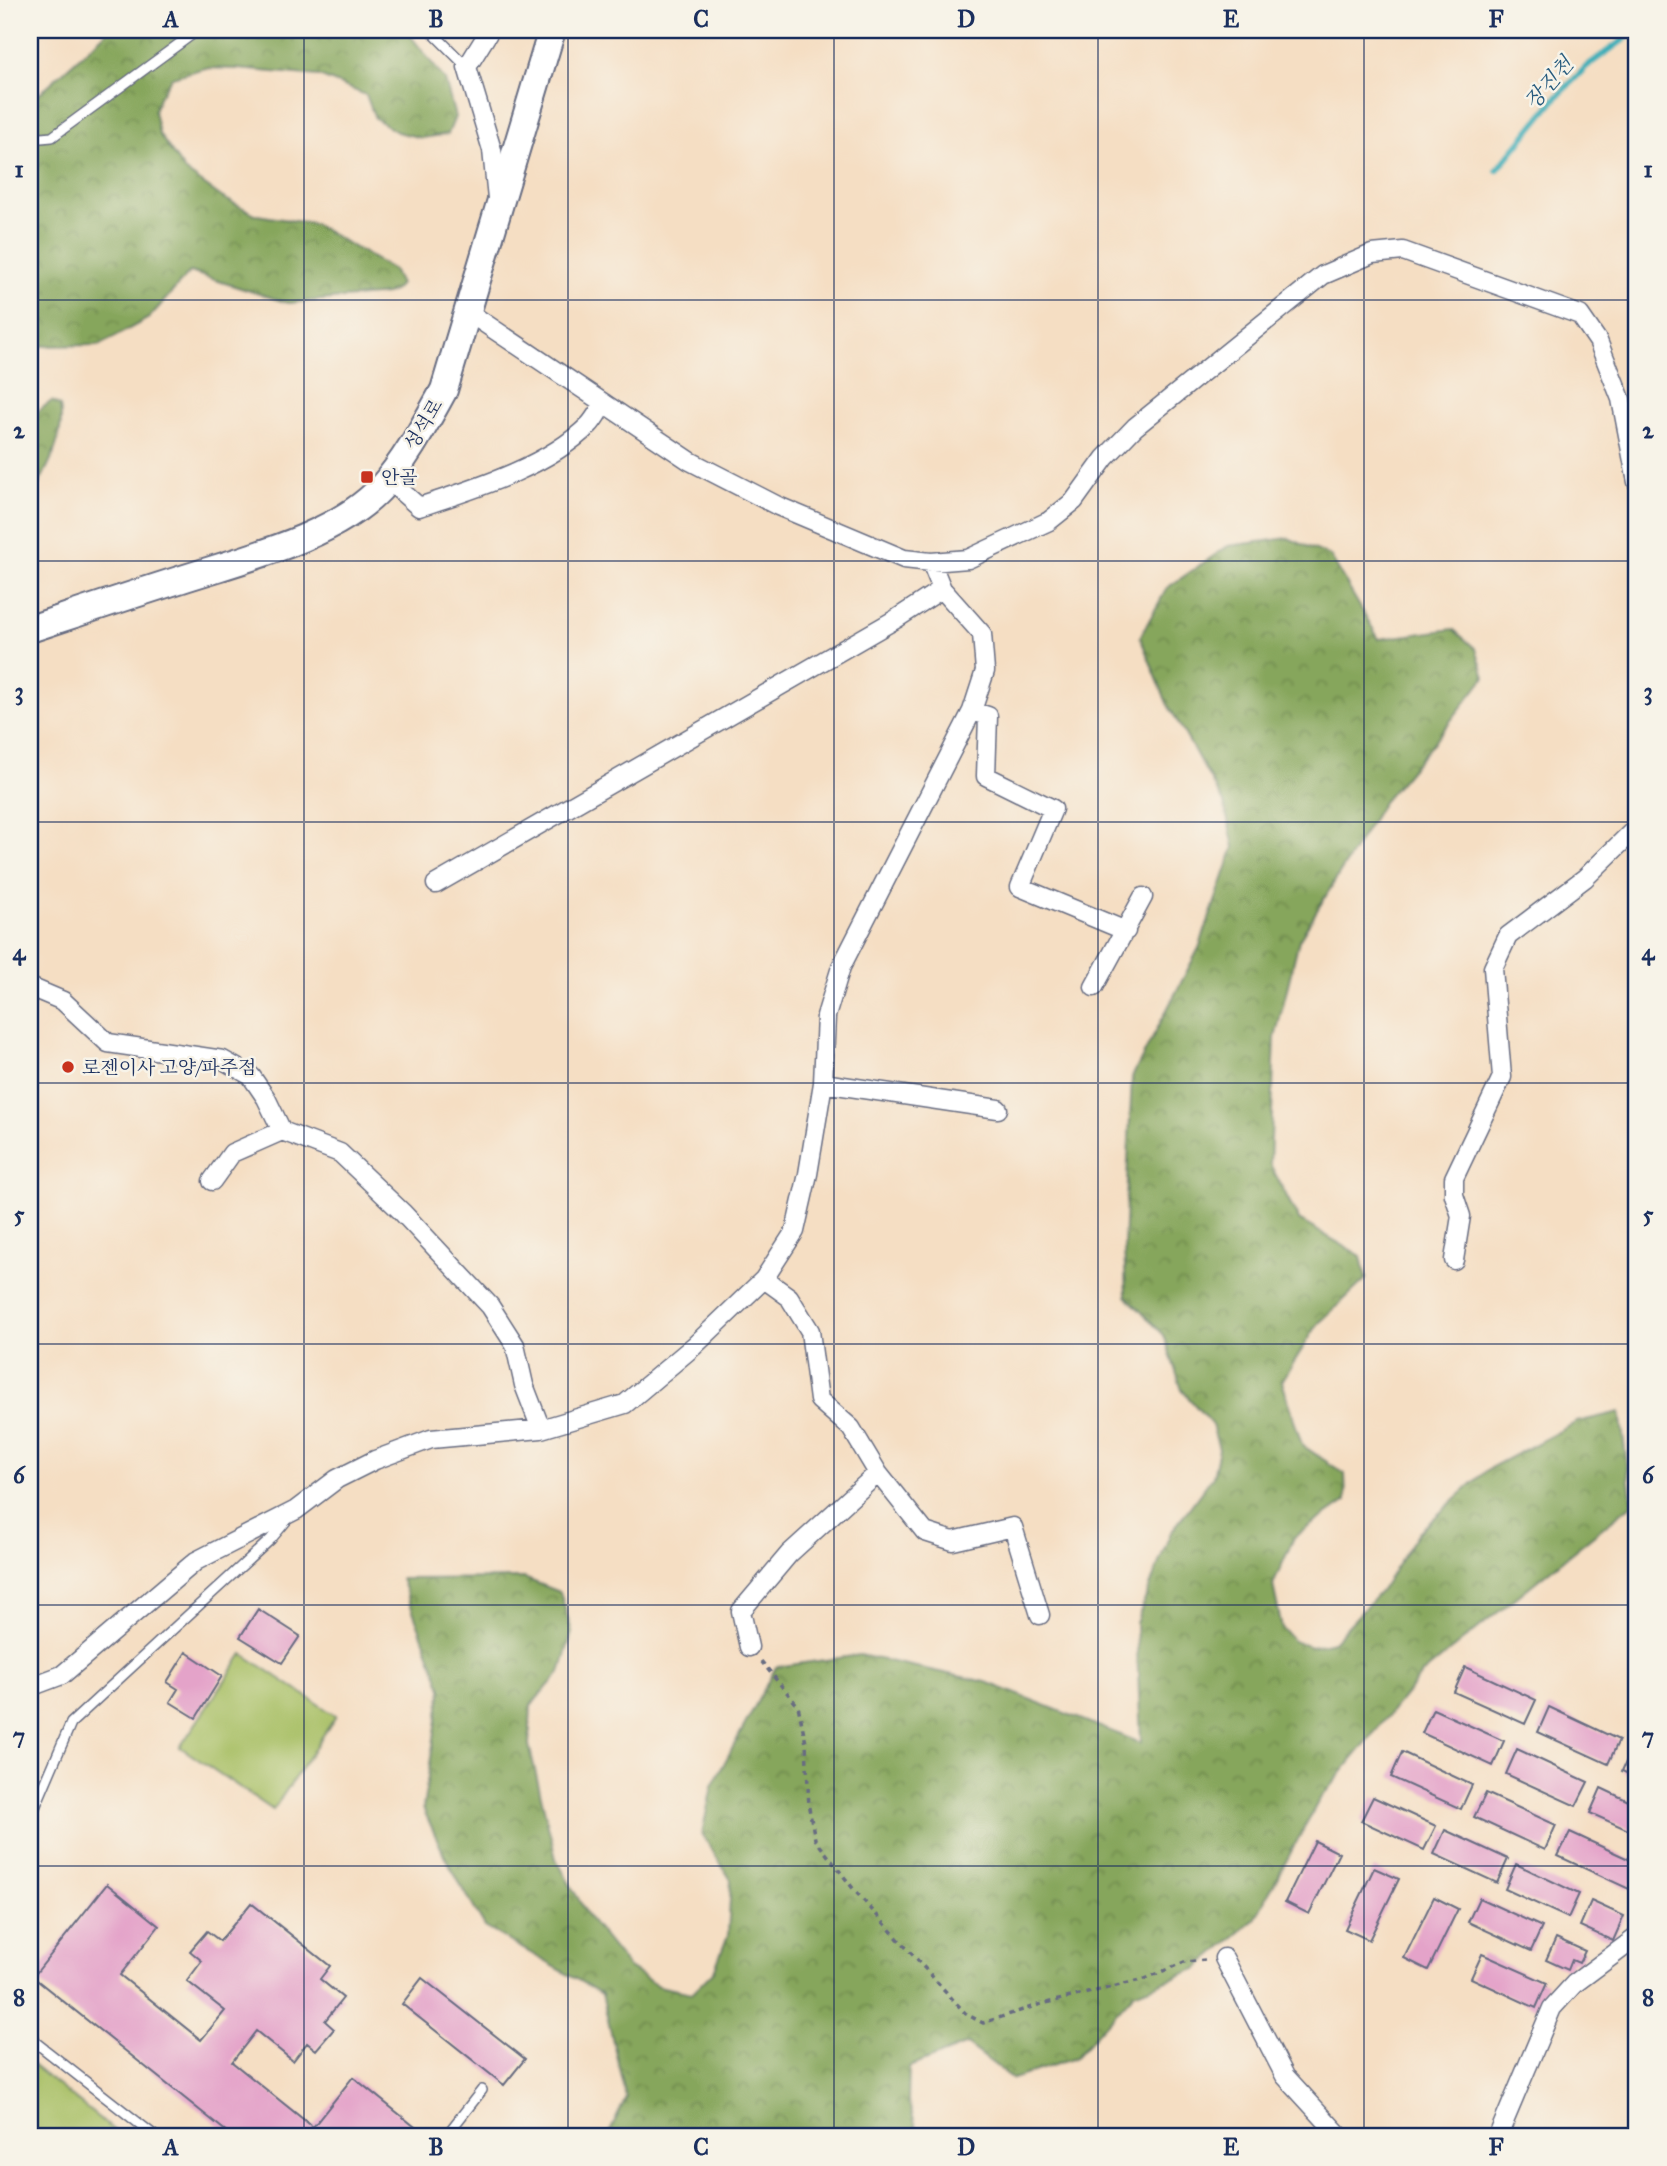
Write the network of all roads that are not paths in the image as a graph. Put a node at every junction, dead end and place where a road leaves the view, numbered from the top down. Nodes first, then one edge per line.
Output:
1 (198, 30) edge
2 (430, 30) edge
3 (490, 30) edge
4 (552, 30) edge
5 (467, 67) junction
6 (30, 139) edge
7 (498, 210) junction
8 (468, 312) junction
9 (604, 403) junction
10 (387, 479) junction
11 (1637, 482) edge
12 (931, 562) junction
13 (942, 589) junction
14 (30, 628) edge
15 (972, 711) junction
16 (1637, 827) edge
17 (436, 884) dead end
18 (1143, 897) dead end
19 (1126, 931) junction
20 (30, 987) edge
21 (1094, 987) dead end
22 (823, 1083) junction
23 (998, 1109) dead end
24 (282, 1131) junction
25 (212, 1181) dead end
26 (1454, 1260) dead end
27 (764, 1279) junction
28 (541, 1429) junction
29 (878, 1473) junction
30 (296, 1510) junction
31 (1040, 1615) dead end
32 (749, 1647) road end
33 (30, 1687) edge
34 (30, 1819) edge
35 (1637, 1937) edge
36 (1224, 1958) road end
37 (30, 2038) edge
38 (482, 2090) dead end
39 (155, 2136) edge
40 (446, 2136) edge
41 (1340, 2136) edge
42 (1498, 2136) edge

1 - 6 lane
2 - 5 lane
3 - 5 street
4 - 7 street, 성석로
5 - 7 street
7 - 8 street, 성석로
8 - 9 street
8 - 10 street, 성석로
9 - 10 street
9 - 12 street
10 - 14 street, 성석로
11 - 12 street
12 - 13 street
13 - 15 street
13 - 17 street
15 - 19 street
15 - 22 street
16 - 26 street
18 - 19 street
19 - 21 street
20 - 24 street
22 - 23 street
22 - 27 street
24 - 25 street
24 - 28 street
27 - 28 street
27 - 29 street
28 - 30 street
29 - 31 street
29 - 32 street
30 - 33 street
30 - 34 lane
35 - 42 street
36 - 41 street
37 - 39 lane
38 - 40 lane

